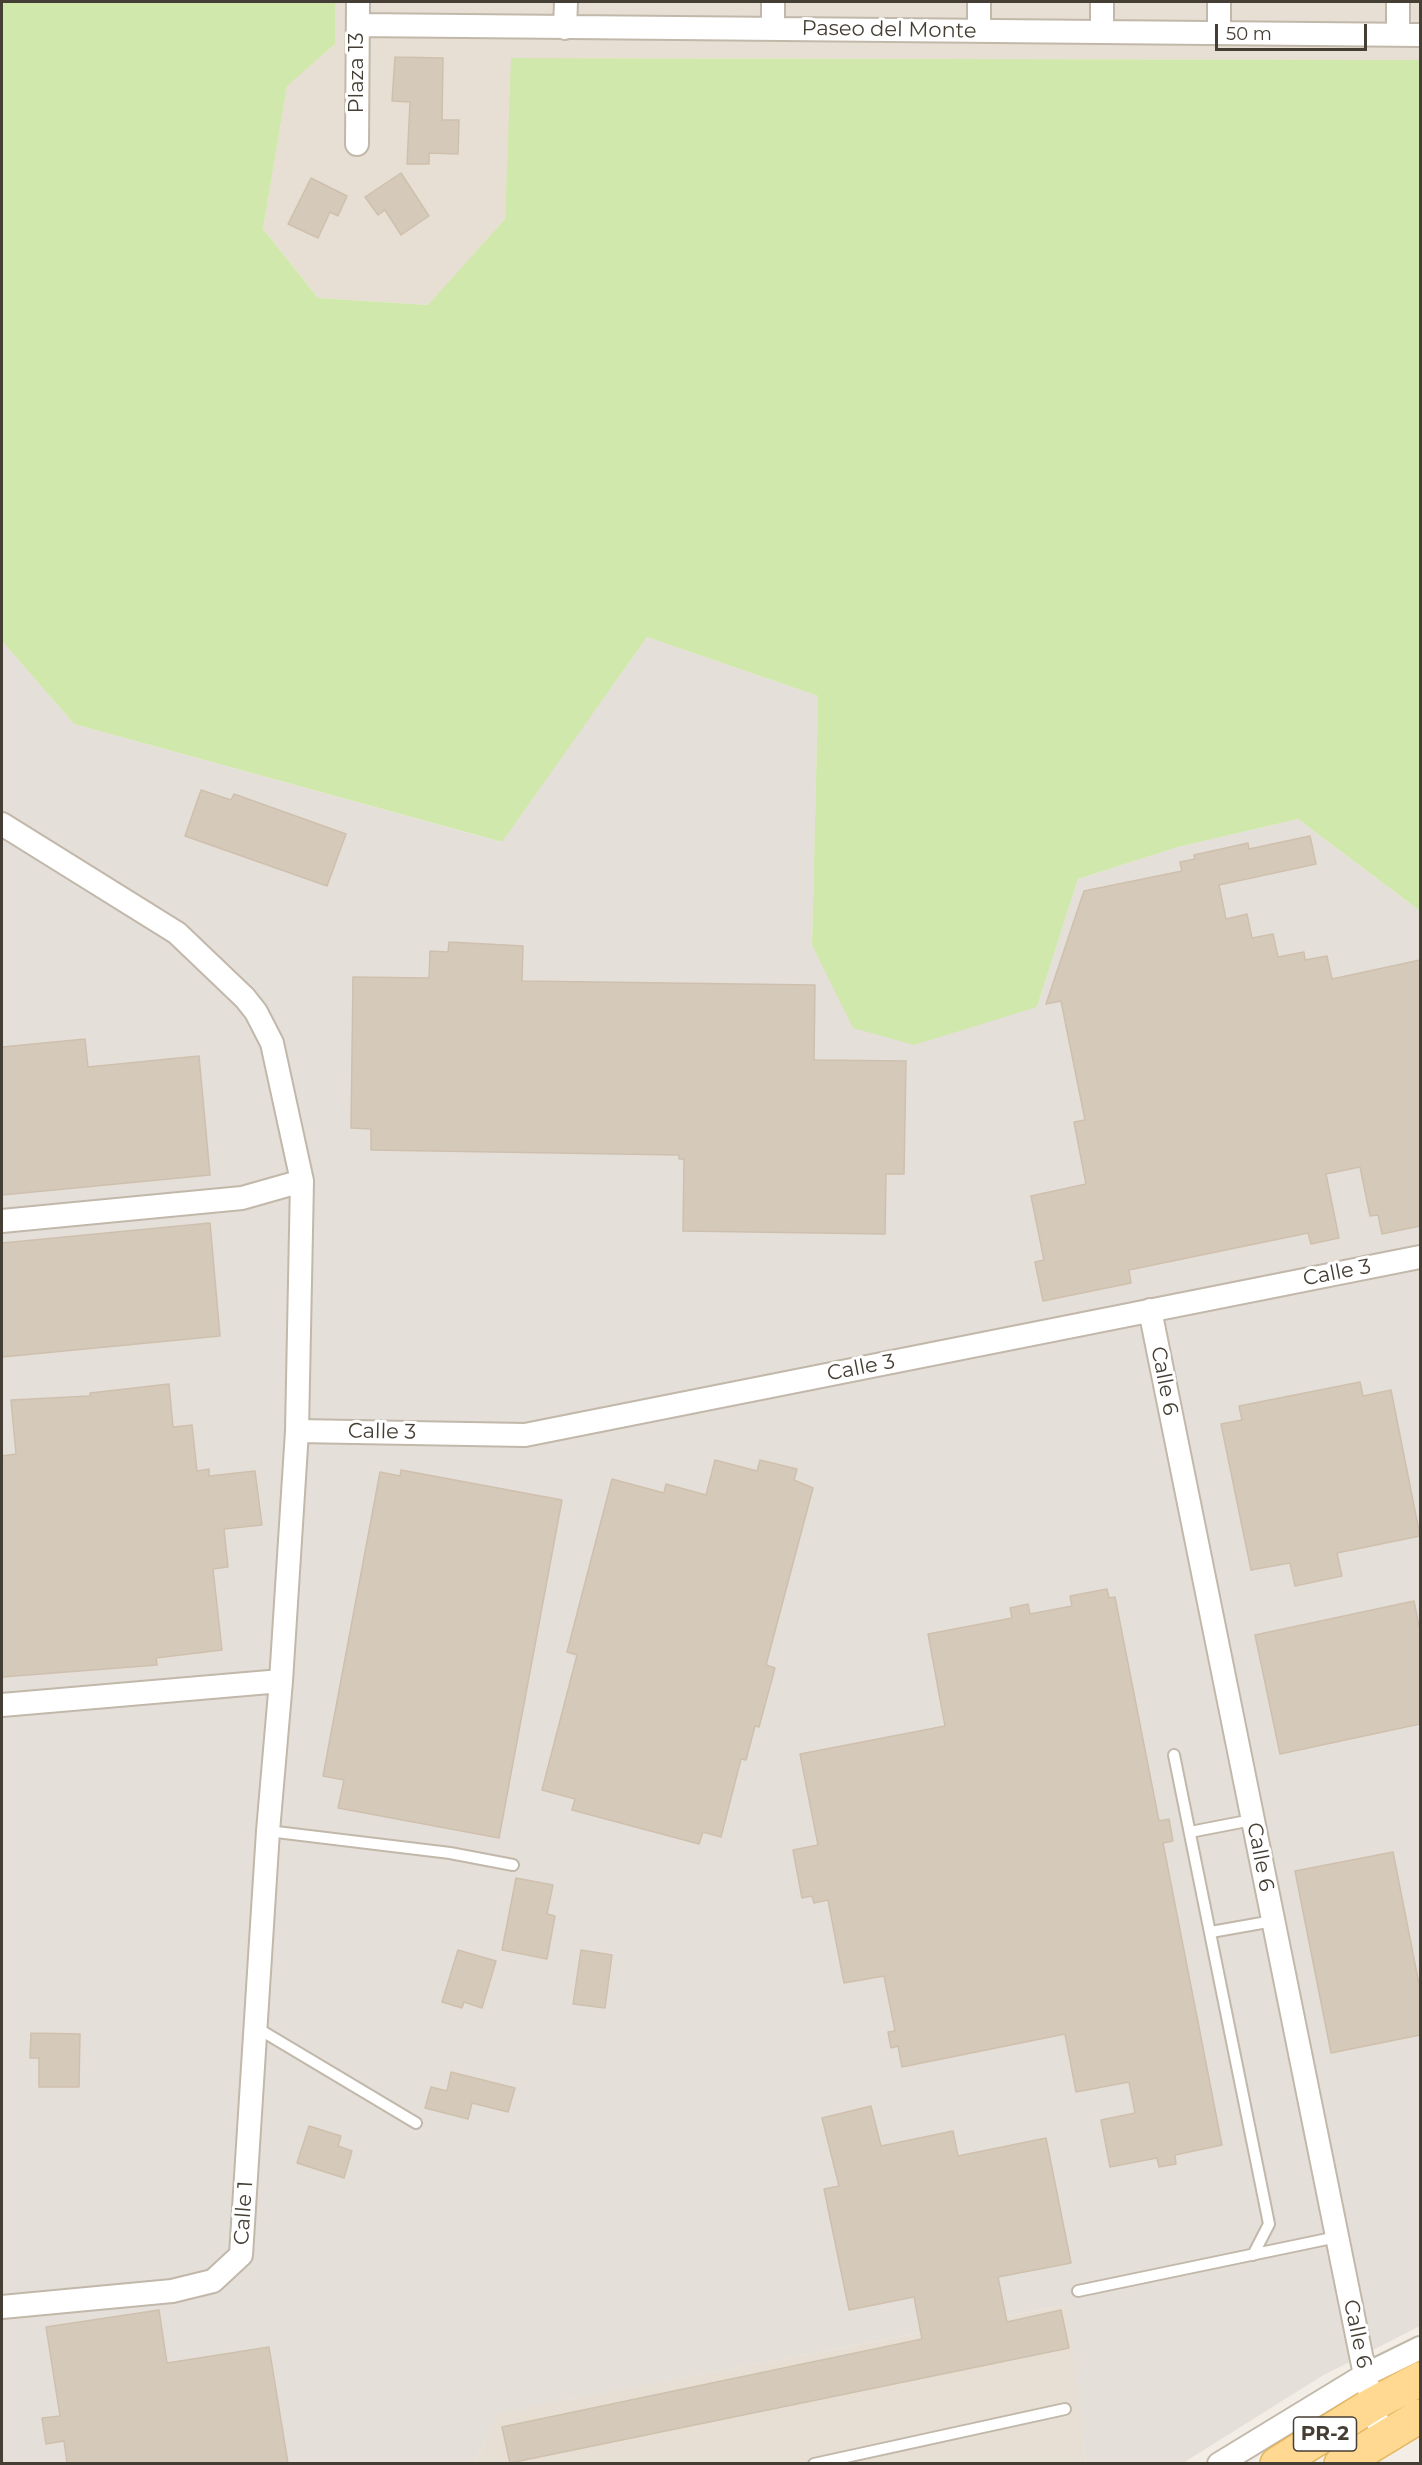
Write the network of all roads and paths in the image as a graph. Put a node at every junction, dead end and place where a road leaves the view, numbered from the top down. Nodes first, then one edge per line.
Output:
1 (358, 2) edge
2 (566, 2) edge
3 (773, 2) edge
4 (979, 2) edge
5 (1102, 2) edge
6 (1219, 2) edge
7 (1398, 2) edge
8 (358, 25) junction
9 (565, 28) junction
10 (773, 29) junction
11 (979, 31) junction
12 (1102, 32) junction
13 (1219, 33) junction
14 (1409, 35) edge
15 (357, 144) dead end
16 (2, 824) edge
17 (302, 1181) junction
18 (2, 1221) edge
19 (1420, 1257) edge
20 (1150, 1310) junction
21 (297, 1431) junction
22 (281, 1682) junction
23 (2, 1705) edge
24 (1174, 1755) dead end
25 (1252, 1820) junction
26 (268, 1831) junction
27 (1190, 1832) junction
28 (513, 1865) dead end
29 (1273, 1921) junction
30 (1211, 1932) junction
31 (257, 2028) junction
32 (417, 2123) dead end
33 (1337, 2237) junction
34 (1253, 2254) junction
35 (1078, 2291) dead end
36 (2, 2307) edge
37 (1420, 2348) edge
38 (1420, 2379) edge
39 (1369, 2390) junction
40 (1065, 2409) dead end
41 (1420, 2416) edge
42 (1382, 2438) junction
43 (814, 2463) edge
44 (1219, 2463) edge
45 (1277, 2463) edge
46 (1341, 2463) edge

1 - 8 street, Plaza 13
2 - 9 street
3 - 10 street
4 - 11 street
5 - 12 street
6 - 13 street
7 - 14 street
8 - 9 street, Paseo del Monte
8 - 15 street, Plaza 13
9 - 10 street, Paseo del Monte
10 - 11 street, Paseo del Monte
11 - 12 street, Paseo del Monte
12 - 13 street, Paseo del Monte
13 - 14 street, Paseo del Monte
16 - 17 street, Calle 1
17 - 18 street
17 - 21 street, Calle 1
19 - 20 street, Calle 3
20 - 21 street, Calle 3
20 - 25 street, Calle 6
21 - 22 street, Calle 1
22 - 23 street
22 - 26 street, Calle 1
24 - 27 lane
25 - 27 lane
25 - 29 street, Calle 6
26 - 28 lane
26 - 31 street, Calle 1
27 - 30 lane
29 - 30 lane
29 - 33 street, Calle 6
30 - 34 lane
31 - 32 lane
31 - 36 street, Calle 1
33 - 34 lane
33 - 39 street, Calle 6
34 - 35 lane
37 - 39 street
38 - 39 main road, PR-2
39 - 42 street, Calle 6
39 - 44 street
39 - 45 main road, PR-2
40 - 43 lane
41 - 42 main road, PR-2
42 - 46 main road, PR-2

